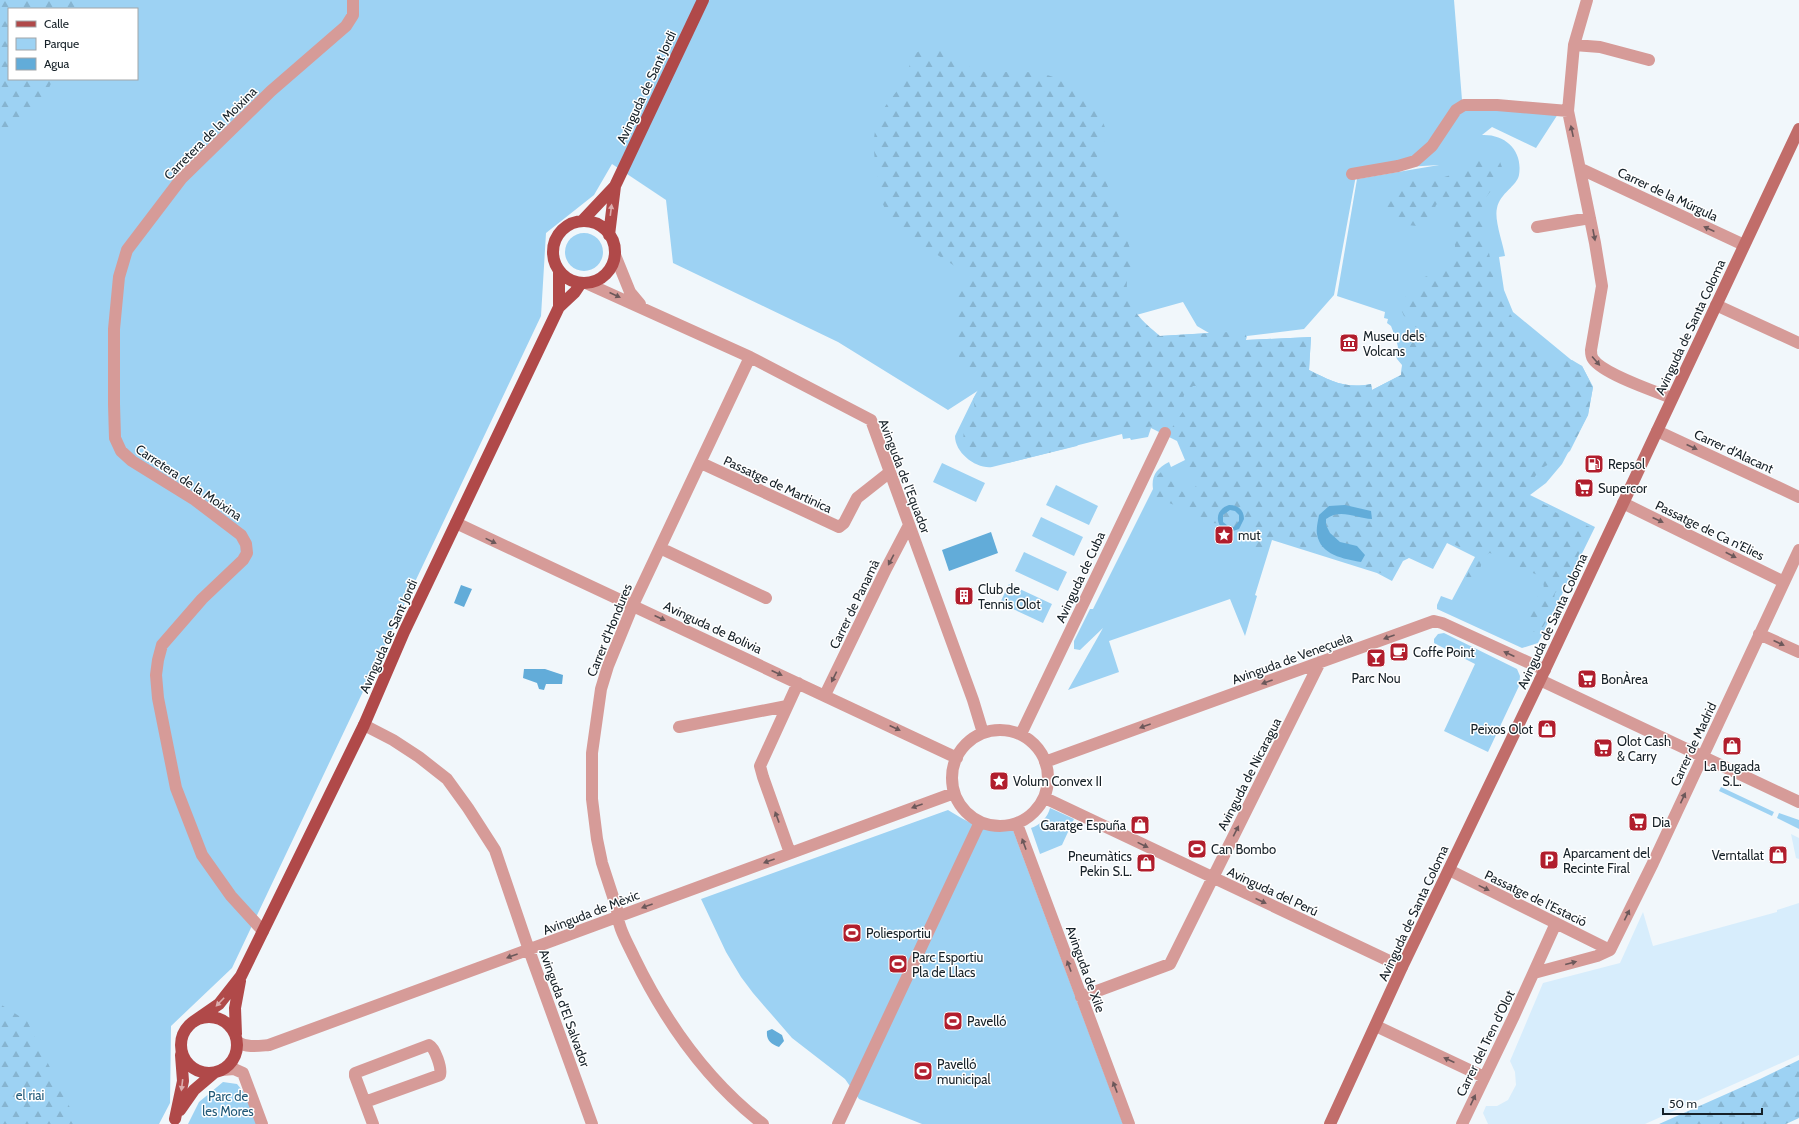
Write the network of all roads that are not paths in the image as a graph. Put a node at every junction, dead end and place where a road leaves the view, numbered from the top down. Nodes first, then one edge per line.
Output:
1 (353, 0) edge
2 (703, 0) edge
3 (1587, 0) edge
4 (1574, 45) junction
5 (1649, 60) dead end
6 (1568, 111) junction
7 (1799, 129) edge
8 (1581, 169) junction
9 (1352, 174) dead end
10 (615, 186) junction
11 (1590, 218) junction
12 (582, 221) junction
13 (1537, 227) dead end
14 (610, 235) junction
15 (1744, 245) junction
16 (615, 255) junction
17 (559, 270) junction
18 (584, 283) junction
19 (1716, 305) junction
20 (559, 307) junction
21 (644, 308) junction
22 (1799, 344) edge
23 (750, 357) junction
24 (1672, 398) junction
25 (1657, 431) junction
26 (1165, 433) dead end
27 (701, 463) junction
28 (890, 472) junction
29 (1799, 497) edge
30 (1623, 503) junction
31 (456, 523) junction
32 (909, 525) junction
33 (660, 548) junction
34 (1799, 550) edge
35 (1784, 582) junction
36 (766, 598) dead end
37 (633, 605) junction
38 (1759, 634) junction
39 (1799, 652) edge
40 (1320, 662) junction
41 (1542, 675) junction
42 (798, 683) junction
43 (825, 695) junction
44 (787, 706) junction
45 (364, 725) junction
46 (679, 727) dead end
47 (983, 734) junction
48 (1021, 734) junction
49 (1703, 756) junction
50 (957, 758) junction
51 (1045, 762) junction
52 (954, 793) junction
53 (1045, 798) junction
54 (1799, 802) edge
55 (980, 822) junction
56 (1016, 824) junction
57 (790, 853) junction
58 (1449, 870) junction
59 (1212, 878) junction
60 (617, 917) junction
61 (1556, 924) junction
62 (263, 932) junction
63 (529, 950) junction
64 (1610, 950) junction
65 (1402, 967) junction
66 (1534, 973) junction
67 (241, 976) junction
68 (1081, 997) junction
69 (192, 1022) junction
70 (1376, 1026) junction
71 (237, 1040) junction
72 (181, 1050) junction
73 (218, 1072) junction
74 (1484, 1077) junction
75 (365, 1102) junction
76 (174, 1122) edge
77 (262, 1124) edge
78 (373, 1124) edge
79 (592, 1124) edge
80 (762, 1124) edge
81 (838, 1124) edge
82 (1129, 1124) edge
83 (1330, 1124) edge
84 (1462, 1124) edge

1 - 62 street, Carretera de la Moixina
2 - 10 main road, Avinguda de Sant Jordi
3 - 4 street
4 - 5 street
4 - 6 street
8 -> 6 street
6 - 9 street
7 - 15 main road, Avinguda de Santa Coloma
8 - 11 street
15 -> 8 street, Carrer de la Múrgula
10 - 12 main road, Avinguda de Sant Jordi
14 -> 10 main road, Avinguda de Sant Jordi
11 - 13 street
11 -> 24 street
12 - 14 main road
12 - 17 main road
14 - 16 main road
15 - 19 main road, Avinguda de Santa Coloma
16 - 18 main road
16 - 21 street, Avinguda de l'Equador
17 - 18 main road
17 - 20 main road, Avinguda de Sant Jordi
18 - 20 main road, Avinguda de Sant Jordi
18 -> 21 street, Avinguda de l'Equador
19 - 22 street
19 - 24 main road, Avinguda de Santa Coloma
20 - 31 main road, Avinguda de Sant Jordi
21 - 23 street, Avinguda de l'Equador
23 - 27 street, Carrer d'Hondures
23 - 28 street, Avinguda de l'Equador
24 - 25 main road, Avinguda de Santa Coloma
25 -> 29 street, Carrer d'Alacant
25 - 30 main road, Avinguda de Santa Coloma
26 - 48 street, Avinguda de Cuba
27 - 28 street, Passatge de Martinica
27 - 33 street, Carrer d'Hondures
28 - 32 street, Avinguda de l'Equador
30 -> 35 street, Passatge de Ca n'Elies
30 - 41 main road, Avinguda de Santa Coloma
31 -> 37 street, Avinguda de Bolivia
31 - 45 main road, Avinguda de Sant Jordi
32 -> 43 street, Carrer de Panamà
32 - 47 street, Avinguda de l'Equador
33 - 36 street
33 - 37 street, Carrer d'Hondures
34 - 35 street, Carrer de Madrid
35 - 38 street, Carrer de Madrid
37 -> 42 street, Avinguda de Bolivia
37 - 60 street, Carrer d'Hondures
38 -> 39 street
38 - 49 street, Carrer de Madrid
41 -> 40 street, Avinguda de Veneçuela
40 -> 51 street, Avinguda de Veneçuela
59 -> 40 street, Avinguda de Nicaragua
41 - 49 street, Avinguda de Veneçuela
41 - 58 main road, Avinguda de Santa Coloma
42 - 43 street, Avinguda de Bolivia
42 - 44 street
43 -> 50 street, Avinguda de Bolivia
44 - 46 street
57 -> 44 street
45 - 62 main road, Avinguda de Sant Jordi
45 - 63 street, Avinguda d'El Salvador
47 - 48 street
47 - 50 street
48 - 51 street
49 - 54 street, Avinguda de Veneçuela
64 -> 49 street, Carrer de Madrid
50 - 52 street
51 - 53 street
52 - 55 street
52 -> 57 street, Avinguda de Mèxic
53 - 56 street
53 -> 59 street, Avinguda del Perú
55 - 56 street
55 - 81 street
68 -> 56 street, Avinguda de Xile
57 -> 60 street, Avinguda de Mèxic
58 -> 61 street, Passatge de l'Estació
58 - 65 main road, Avinguda de Santa Coloma
59 -> 65 street, Avinguda del Perú
59 - 68 street, Avinguda de Nicaragua
60 - 63 street, Avinguda de Mèxic
60 - 80 street, Carrer d'Hondures
61 - 64 street, Passatge de l'Estació
61 - 66 street, Carrer del Tren d'Olot
62 - 67 main road, Avinguda de Sant Jordi
63 -> 71 street, Avinguda de Mèxic
63 - 79 street, Avinguda d'El Salvador
66 -> 64 street
65 - 70 main road, Avinguda de Santa Coloma
66 - 74 street, Carrer del Tren d'Olot
67 -> 69 main road, Avinguda de Sant Jordi
67 - 71 main road, Avinguda de Sant Jordi
82 -> 68 street, Avinguda de Xile
69 - 71 main road
69 - 72 main road
74 -> 70 street
70 - 83 main road, Avinguda de Santa Coloma
71 - 73 main road
72 - 73 main road
72 -> 76 main road
73 - 76 main road
73 - 77 street
84 -> 74 street, Carrer del Tren d'Olot
75 - 75 street
75 - 78 street

